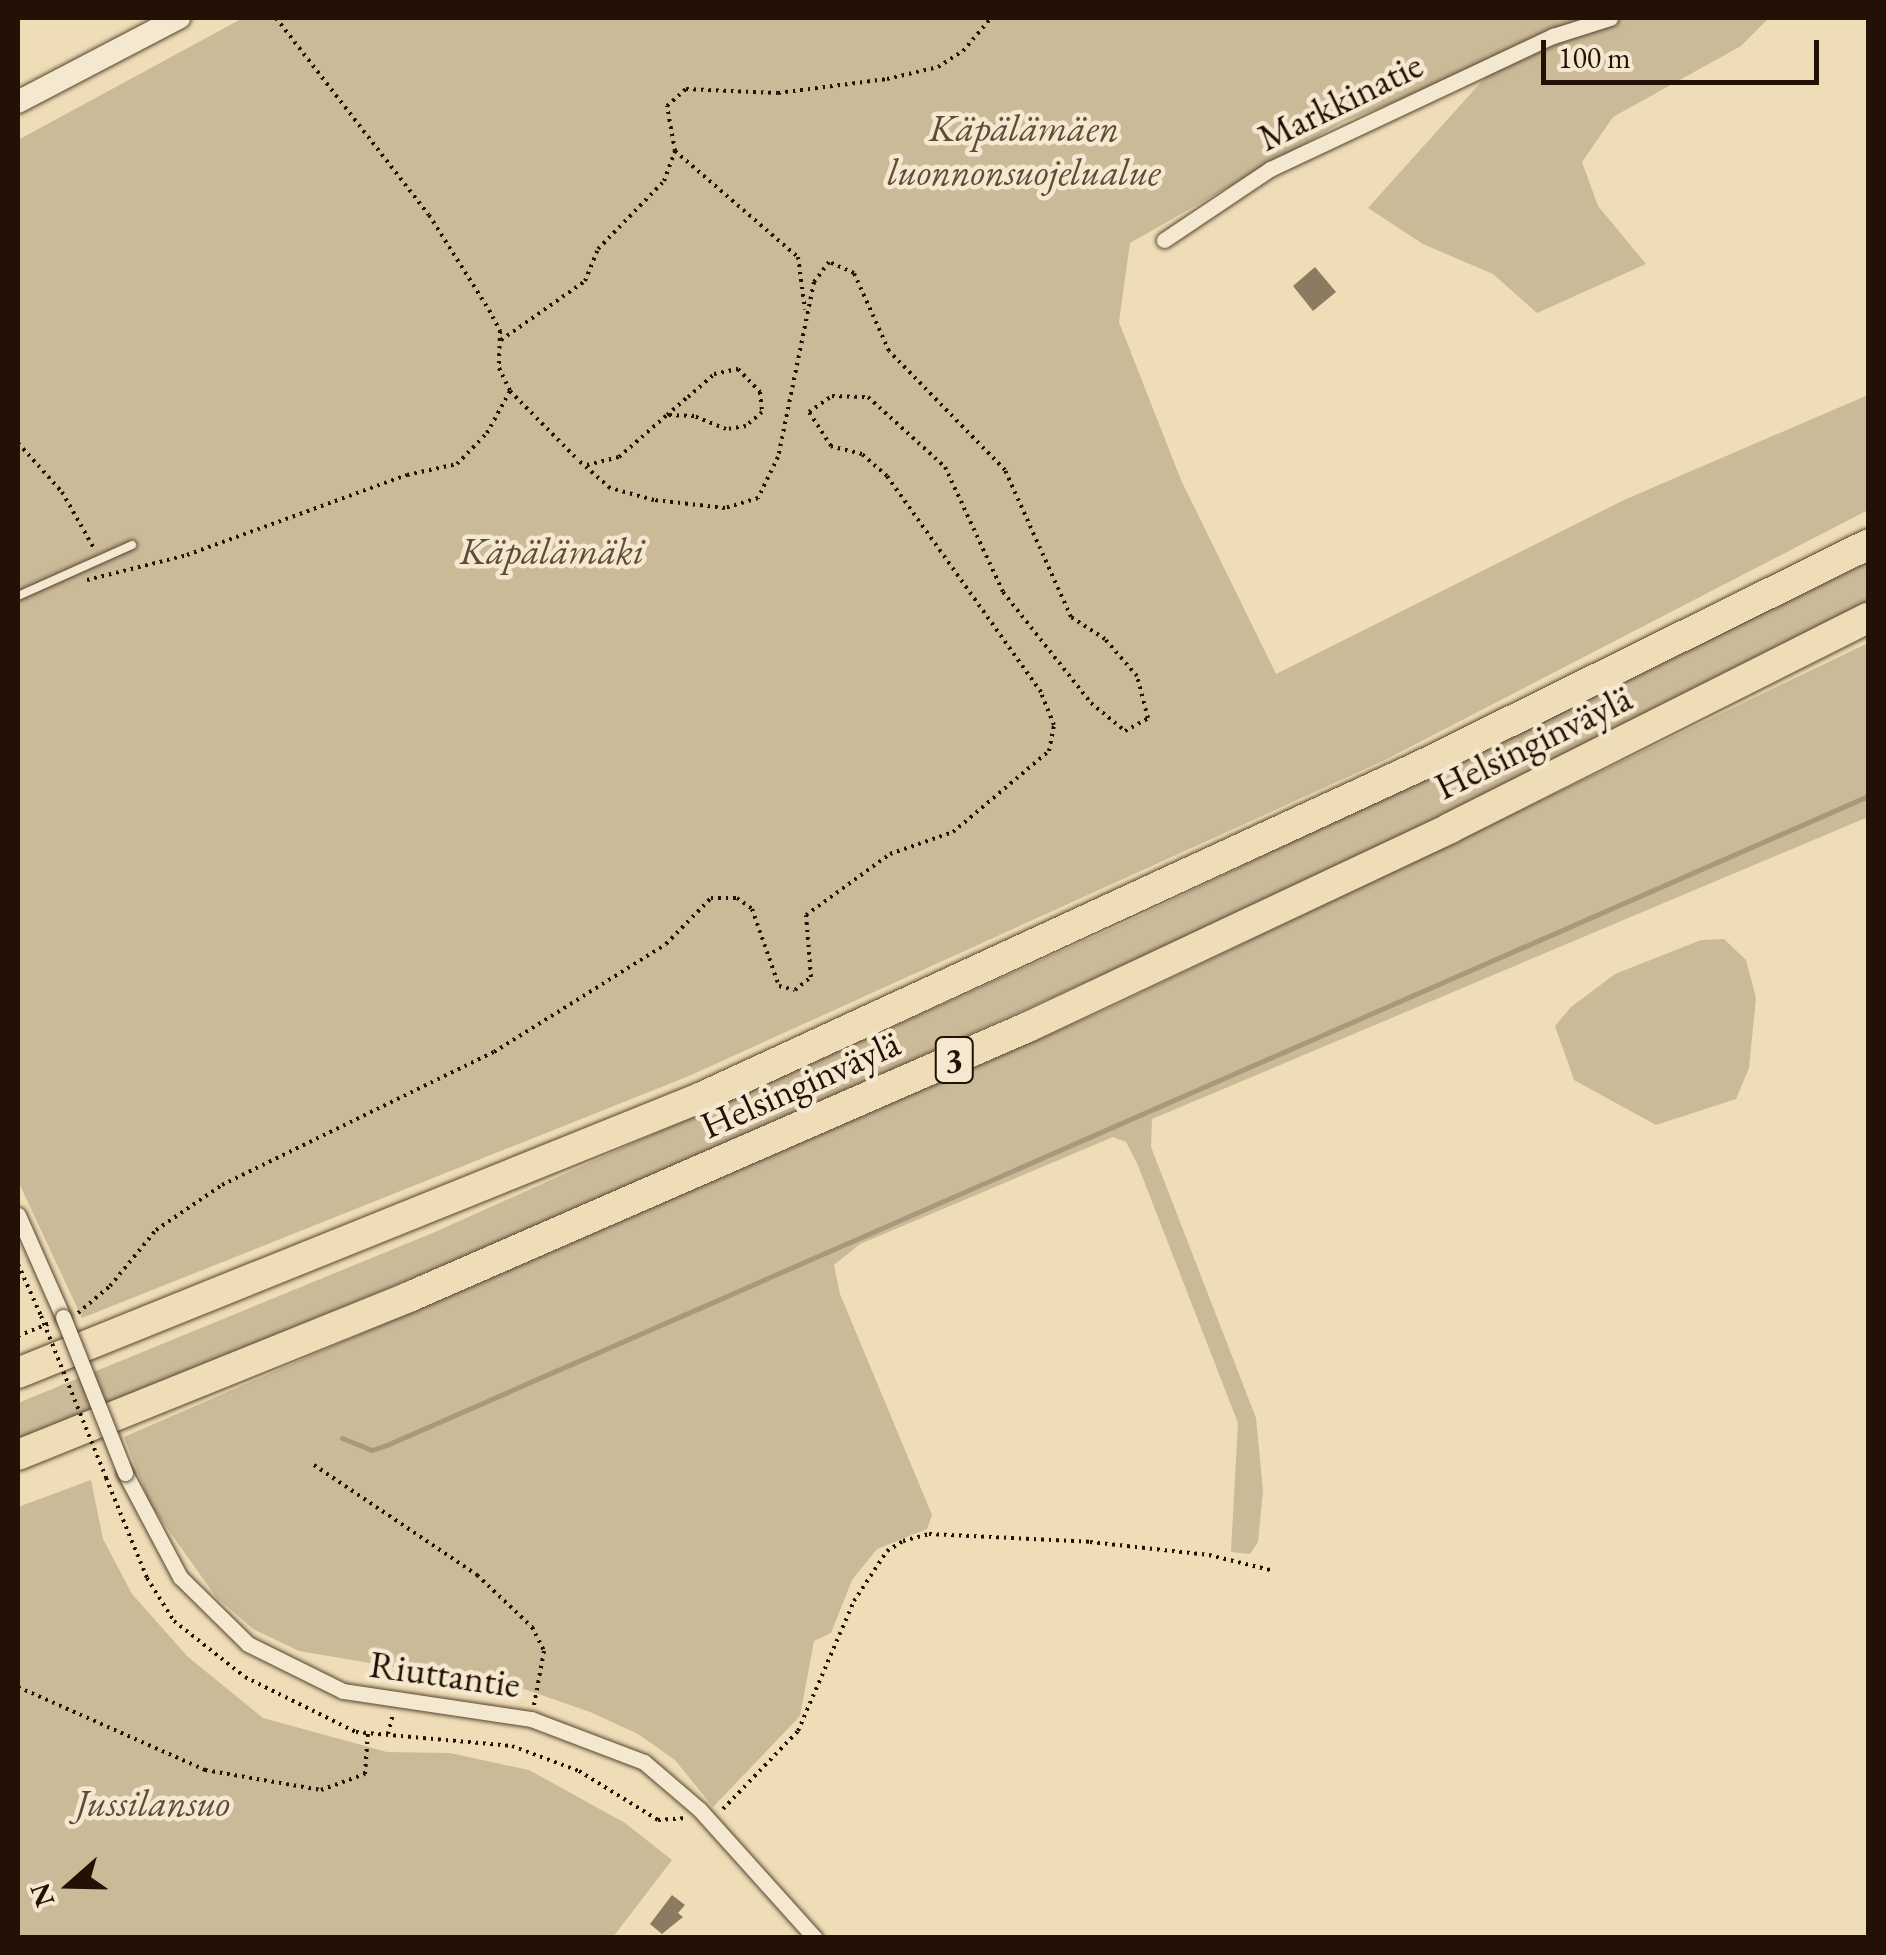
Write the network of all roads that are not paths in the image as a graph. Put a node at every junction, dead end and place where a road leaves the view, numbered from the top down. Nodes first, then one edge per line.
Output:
1 (179, 18) edge
2 (1610, 18) edge
3 (18, 102) edge
4 (1164, 240) dead end
5 (132, 545) dead end
6 (1868, 545) edge
7 (18, 596) edge
8 (1868, 618) edge
9 (18, 1215) edge
10 (18, 1374) edge
11 (18, 1455) edge
12 (814, 1938) edge

1 - 3 main road
2 - 4 street, Markkinatie
5 - 7 lane
6 - 10 highway, Helsinginväylä / 3
8 - 11 highway, Helsinginväylä / 3
9 - 12 street, Riuttantie, bridge

